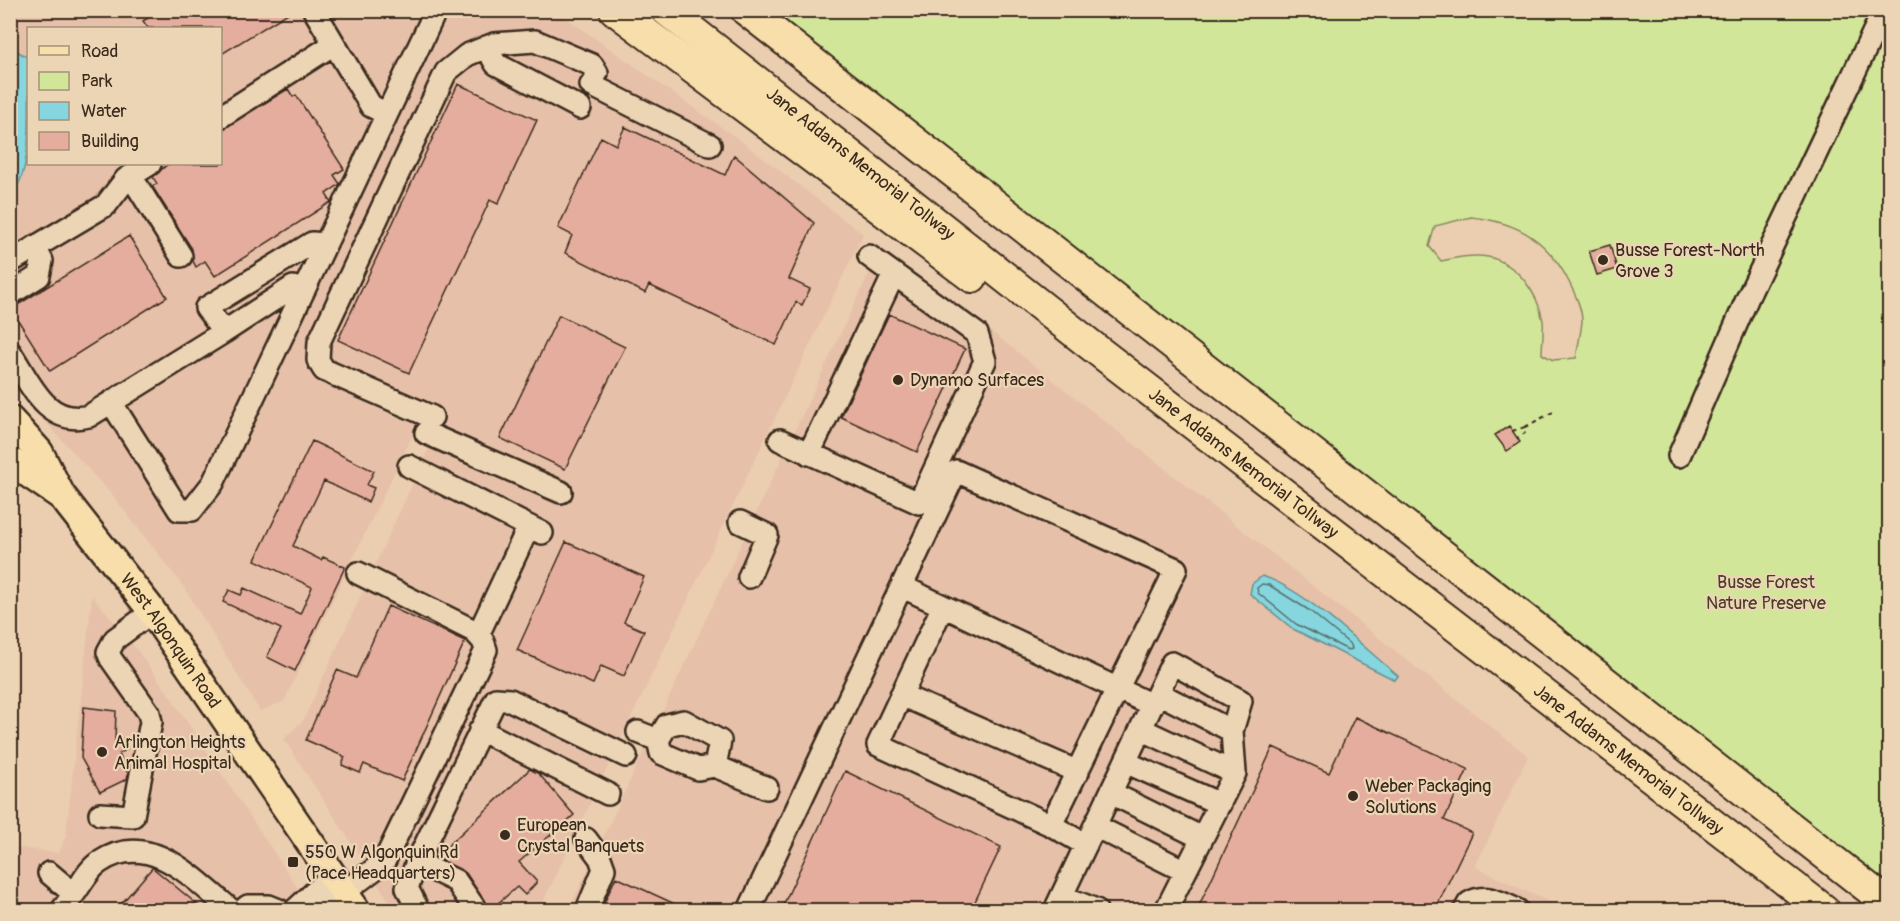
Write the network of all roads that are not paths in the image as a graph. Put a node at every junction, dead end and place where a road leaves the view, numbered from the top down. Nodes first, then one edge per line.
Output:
1 (314, 10) edge
2 (436, 10) edge
3 (615, 10) edge
4 (666, 10) edge
5 (746, 10) edge
6 (1884, 10) edge
7 (334, 44) junction
8 (486, 47) junction
9 (580, 108) dead end
10 (387, 114) junction
11 (222, 116) edge
12 (710, 145) dead end
13 (148, 165) edge
14 (131, 176) junction
15 (325, 244) junction
16 (35, 248) junction
17 (181, 256) dead end
18 (869, 256) dead end
19 (10, 262) edge
20 (894, 274) junction
21 (303, 290) junction
22 (10, 294) edge
23 (224, 332) junction
24 (1097, 350) junction
25 (10, 351) edge
26 (111, 402) junction
27 (10, 420) edge
28 (780, 440) dead end
29 (809, 454) junction
30 (1678, 456) dead end
31 (10, 461) edge
32 (409, 466) dead end
33 (561, 492) dead end
34 (61, 495) junction
35 (740, 522) dead end
36 (358, 573) dead end
37 (749, 577) dead end
38 (903, 587) junction
39 (943, 606) junction
40 (152, 612) junction
41 (478, 635) junction
42 (1119, 689) junction
43 (901, 695) junction
44 (1155, 699) junction
45 (1141, 729) junction
46 (480, 730) junction
47 (1232, 731) junction
48 (638, 732) dead end
49 (658, 740) junction
50 (626, 756) dead end
51 (1125, 762) junction
52 (715, 766) junction
53 (1078, 772) junction
54 (1235, 773) junction
55 (767, 788) dead end
56 (1111, 793) junction
57 (608, 794) dead end
58 (1220, 804) junction
59 (100, 814) dead end
60 (1051, 825) junction
61 (1090, 836) junction
62 (1202, 838) junction
63 (586, 839) dead end
64 (417, 862) junction
65 (1185, 871) junction
66 (49, 873) dead end
67 (343, 892) edge
68 (68, 902) edge
69 (1059, 903) edge
70 (1890, 905) edge
71 (231, 910) edge
72 (243, 910) edge
73 (279, 910) edge
74 (295, 910) edge
75 (318, 910) edge
76 (417, 910) edge
77 (476, 910) edge
78 (587, 910) edge
79 (749, 910) edge
80 (1096, 910) edge
81 (1166, 910) edge
82 (1465, 910) edge
83 (1517, 910) edge
84 (1824, 910) edge

1 - 7 lane
2 - 10 lane
3 - 24 highway
4 - 24 highway, Jane Addams Memorial Tollway
5 - 70 highway
6 - 30 lane
7 - 10 lane
7 - 11 lane
8 - 9 lane
8 - 12 lane
8 - 33 lane
10 - 15 lane
13 - 14 lane
14 - 16 lane
14 - 17 lane
15 - 21 lane
15 - 23 lane
16 - 19 lane
16 - 22 lane
18 - 20 lane
20 - 29 lane
20 - 29 lane
21 - 23 lane
21 - 26 lane
23 - 26 lane
24 - 84 highway, Jane Addams Memorial Tollway
25 - 26 lane
27 - 34 main road, West Algonquin Road
28 - 29 lane
31 - 34 main road, West Algonquin Road
32 - 41 lane
34 - 40 main road, West Algonquin Road
35 - 37 lane
36 - 41 lane
38 - 39 lane
38 - 42 lane
38 - 79 lane
39 - 42 lane
39 - 43 lane
40 - 59 lane
40 - 67 main road, West Algonquin Road
41 - 67 lane
42 - 44 lane
42 - 53 lane
43 - 53 lane
43 - 60 lane
44 - 45 lane
44 - 47 lane
44 - 47 lane
45 - 51 lane
45 - 54 lane
46 - 50 lane
46 - 57 lane
46 - 64 lane
47 - 54 lane
48 - 49 lane
49 - 52 lane
49 - 52 lane
51 - 56 lane
51 - 58 lane
52 - 55 lane
53 - 60 lane
54 - 58 lane
56 - 61 lane
56 - 62 lane
58 - 62 lane
60 - 61 lane
61 - 65 lane
61 - 69 lane
62 - 65 lane
63 - 78 lane
64 - 76 lane
64 - 77 lane
65 - 81 lane
66 - 68 lane
67 - 74 lane
67 - 75 lane
68 - 71 lane
69 - 80 lane
72 - 73 lane
82 - 83 lane

